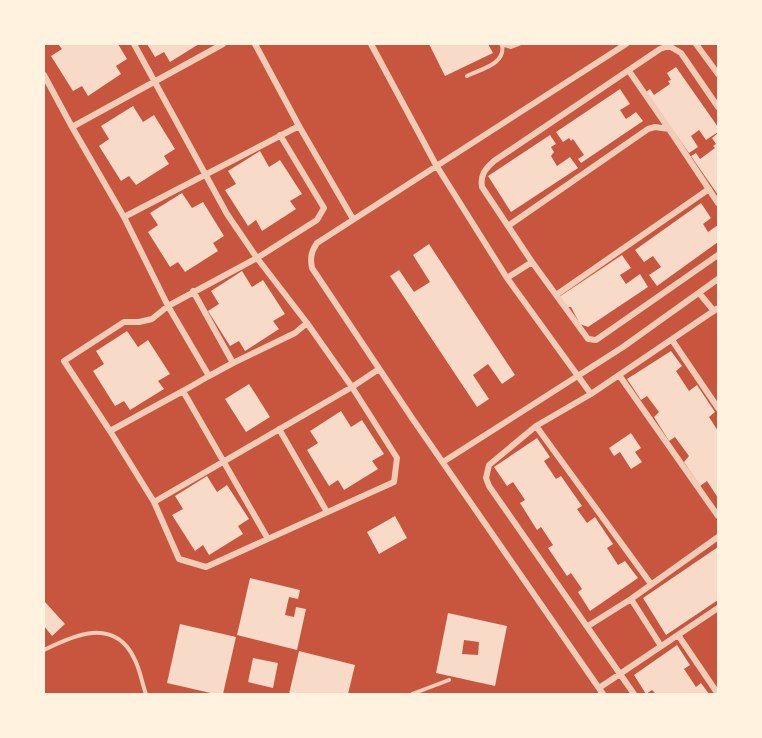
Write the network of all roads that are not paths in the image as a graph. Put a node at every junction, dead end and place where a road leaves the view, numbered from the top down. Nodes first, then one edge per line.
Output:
1 (134, 44) edge
2 (223, 44) edge
3 (255, 44) edge
4 (371, 44) edge
5 (501, 44) edge
6 (519, 44) edge
7 (626, 44) edge
8 (696, 44) edge
9 (628, 71) junction
10 (718, 74) edge
11 (44, 75) edge
12 (467, 76) dead end
13 (154, 82) junction
14 (718, 107) edge
15 (299, 126) junction
16 (72, 127) junction
17 (669, 129) junction
18 (280, 135) junction
19 (436, 165) junction
20 (204, 175) junction
21 (709, 189) junction
22 (718, 203) edge
23 (123, 217) junction
24 (353, 219) junction
25 (508, 226) junction
26 (718, 255) edge
27 (257, 258) junction
28 (532, 262) junction
29 (507, 278) junction
30 (718, 279) edge
31 (193, 291) junction
32 (699, 292) junction
33 (556, 295) junction
34 (168, 306) junction
35 (716, 310) edge
36 (307, 322) junction
37 (672, 340) junction
38 (233, 363) junction
39 (379, 369) junction
40 (619, 375) junction
41 (209, 376) junction
42 (578, 376) junction
43 (352, 387) junction
44 (183, 391) junction
45 (591, 394) junction
46 (718, 408) edge
47 (536, 426) junction
48 (279, 429) junction
49 (110, 432) junction
50 (223, 461) junction
51 (443, 462) junction
52 (154, 502) junction
53 (327, 512) junction
54 (718, 516) edge
55 (718, 537) edge
56 (268, 539) junction
57 (651, 584) junction
58 (631, 599) junction
59 (718, 608) edge
60 (588, 626) junction
61 (678, 635) junction
62 (661, 646) junction
63 (44, 650) edge
64 (620, 674) junction
65 (449, 680) dead end
66 (434, 686) junction
67 (599, 688) junction
68 (146, 694) edge
69 (412, 694) edge
70 (432, 694) edge
71 (603, 694) edge
72 (634, 694) edge
73 (718, 694) edge

1 - 13 street
2 - 13 street
3 - 15 street
4 - 19 street
5 - 6 lane
5 - 12 lane
7 - 19 street
8 - 10 street
9 - 14 street
9 - 17 street
9 - 25 street
11 - 16 street
13 - 16 street
13 - 20 street
15 - 18 street
15 - 24 street
16 - 23 street
17 - 21 street
17 - 25 street
18 - 20 street
18 - 27 street
19 - 24 street
19 - 29 street
20 - 23 street
20 - 27 street
21 - 22 street
21 - 33 street
23 - 34 street
24 - 39 street
25 - 28 street
26 - 33 street
27 - 31 street
27 - 36 street
28 - 29 street
28 - 33 street
29 - 42 street
30 - 32 street
31 - 34 street
31 - 38 street
32 - 35 street
32 - 42 street
34 - 41 street
34 - 49 street
35 - 37 street
36 - 38 street
36 - 43 street
37 - 40 street
37 - 46 street
38 - 41 street
39 - 43 street
39 - 51 street
40 - 45 street
40 - 54 street
41 - 44 street
42 - 45 street
42 - 51 street
43 - 48 street
43 - 53 street
44 - 49 street
44 - 50 street
45 - 47 street
47 - 57 street
47 - 60 street
48 - 50 street
48 - 53 street
49 - 52 street
50 - 52 street
50 - 56 street
51 - 67 street
52 - 56 street
53 - 56 street
55 - 57 street
57 - 58 street
58 - 60 street
58 - 62 street
59 - 61 street
60 - 64 street
61 - 62 street
61 - 73 street
62 - 64 street
63 - 68 lane
64 - 67 street
64 - 72 street
65 - 66 lane
66 - 69 lane
66 - 70 lane
67 - 71 street

